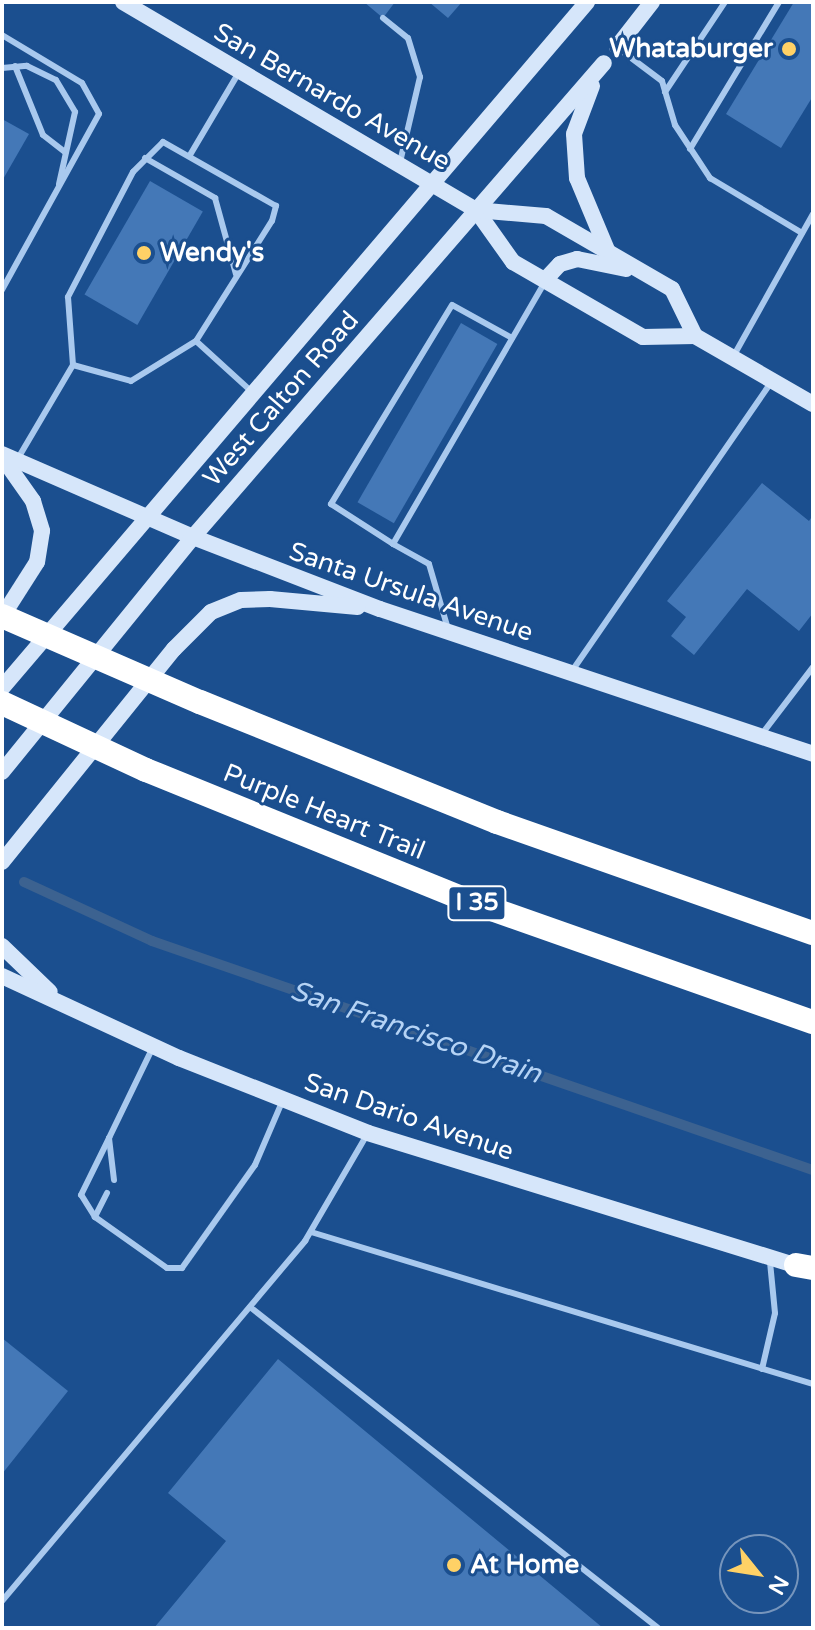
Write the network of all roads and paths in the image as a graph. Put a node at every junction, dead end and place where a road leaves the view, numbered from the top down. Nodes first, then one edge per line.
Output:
1 (123, 2) edge
2 (587, 2) edge
3 (652, 2) edge
4 (725, 2) edge
5 (779, 2) edge
6 (383, 18) dead end
7 (2, 35) edge
8 (617, 47) joint
9 (15, 66) junction
10 (2, 68) edge
11 (239, 70) junction
12 (665, 92) junction
13 (690, 149) junction
14 (65, 152) junction
15 (190, 155) junction
16 (145, 158) junction
17 (400, 164) junction
18 (431, 182) junction
19 (57, 191) junction
20 (476, 210) junction
21 (813, 214) edge
22 (802, 233) junction
23 (608, 252) junction
24 (644, 272) junction
25 (236, 274) junction
26 (545, 280) junction
27 (2, 290) edge
28 (695, 336) junction
29 (512, 338) junction
30 (196, 341) junction
31 (733, 358) junction
32 (73, 365) junction
33 (772, 381) junction
34 (252, 393) junction
35 (813, 404) edge
36 (7, 457) edge
37 (147, 517) junction
38 (193, 537) junction
39 (393, 544) junction
40 (380, 609) junction
41 (2, 616) edge
42 (449, 632) junction
43 (813, 667) edge
44 (571, 673) junction
45 (2, 688) edge
46 (2, 703) edge
47 (760, 736) junction
48 (813, 754) edge
49 (2, 772) edge
50 (2, 862) edge
51 (813, 933) edge
52 (2, 946) edge
53 (2, 976) edge
54 (58, 999) junction
55 (813, 1022) edge
56 (154, 1046) junction
57 (284, 1100) junction
58 (368, 1133) junction
59 (109, 1138) junction
60 (114, 1180) dead end
61 (107, 1193) dead end
62 (95, 1217) junction
63 (311, 1232) junction
64 (770, 1257) junction
65 (807, 1268) edge
66 (250, 1307) junction
67 (762, 1369) junction
68 (813, 1384) edge
69 (2, 1601) edge
70 (658, 1628) edge

1 - 11 main road, San Bernardo Avenue
2 - 18 main road, West Calton Road
3 - 8 main road
4 - 12 lane
5 - 13 lane
6 - 17 lane
7 - 19 lane
8 - 12 lane
9 - 10 lane
9 - 14 lane
9 - 14 lane
11 - 15 lane
11 - 17 main road, San Bernardo Avenue
12 - 13 lane
13 - 22 lane
14 - 19 lane
15 - 16 lane
15 - 25 lane
16 - 25 lane
16 - 32 lane
17 - 18 main road, San Bernardo Avenue
18 - 20 main road, San Bernardo Avenue
18 - 34 main road, West Calton Road
19 - 27 lane
20 - 23 main road, San Bernardo Avenue
20 - 23 main road, West Calton Road
20 - 26 main road, San Bernardo Avenue
20 - 38 main road, West Calton Road
21 - 22 lane
22 - 31 lane
23 - 24 main road, San Bernardo Avenue
24 - 26 main road
24 - 28 main road, San Bernardo Avenue
25 - 30 lane
26 - 28 main road, San Bernardo Avenue
26 - 29 lane
28 - 31 main road
29 - 39 lane
29 - 39 lane
30 - 32 lane
30 - 34 lane
31 - 33 main road
32 - 36 lane
33 - 35 main road
33 - 44 lane
34 - 37 main road, West Calton Road
36 - 37 main road, Santa Ursula Avenue
36 - 41 main road
37 - 38 main road, Santa Ursula Avenue
37 - 45 main road, West Calton Road
38 - 40 main road, Santa Ursula Avenue
38 - 49 main road, West Calton Road
39 - 42 lane
40 - 42 main road, Santa Ursula Avenue
40 - 50 main road
41 - 51 highway, bridge
42 - 44 main road, Santa Ursula Avenue
43 - 47 lane
44 - 47 main road, Santa Ursula Avenue
46 - 55 highway, Purple Heart Trail / I 35, bridge
47 - 48 main road, Santa Ursula Avenue
52 - 54 main road
53 - 54 main road, San Dario Avenue
54 - 56 main road, San Dario Avenue
56 - 57 main road, San Dario Avenue
56 - 59 lane
57 - 58 main road, San Dario Avenue
57 - 62 lane
58 - 63 lane
58 - 64 main road, San Dario Avenue
59 - 60 lane
59 - 62 lane
61 - 62 lane
63 - 66 lane
63 - 67 lane
64 - 65 main road, San Dario Avenue
64 - 67 lane
66 - 69 lane
66 - 70 lane
67 - 68 lane

